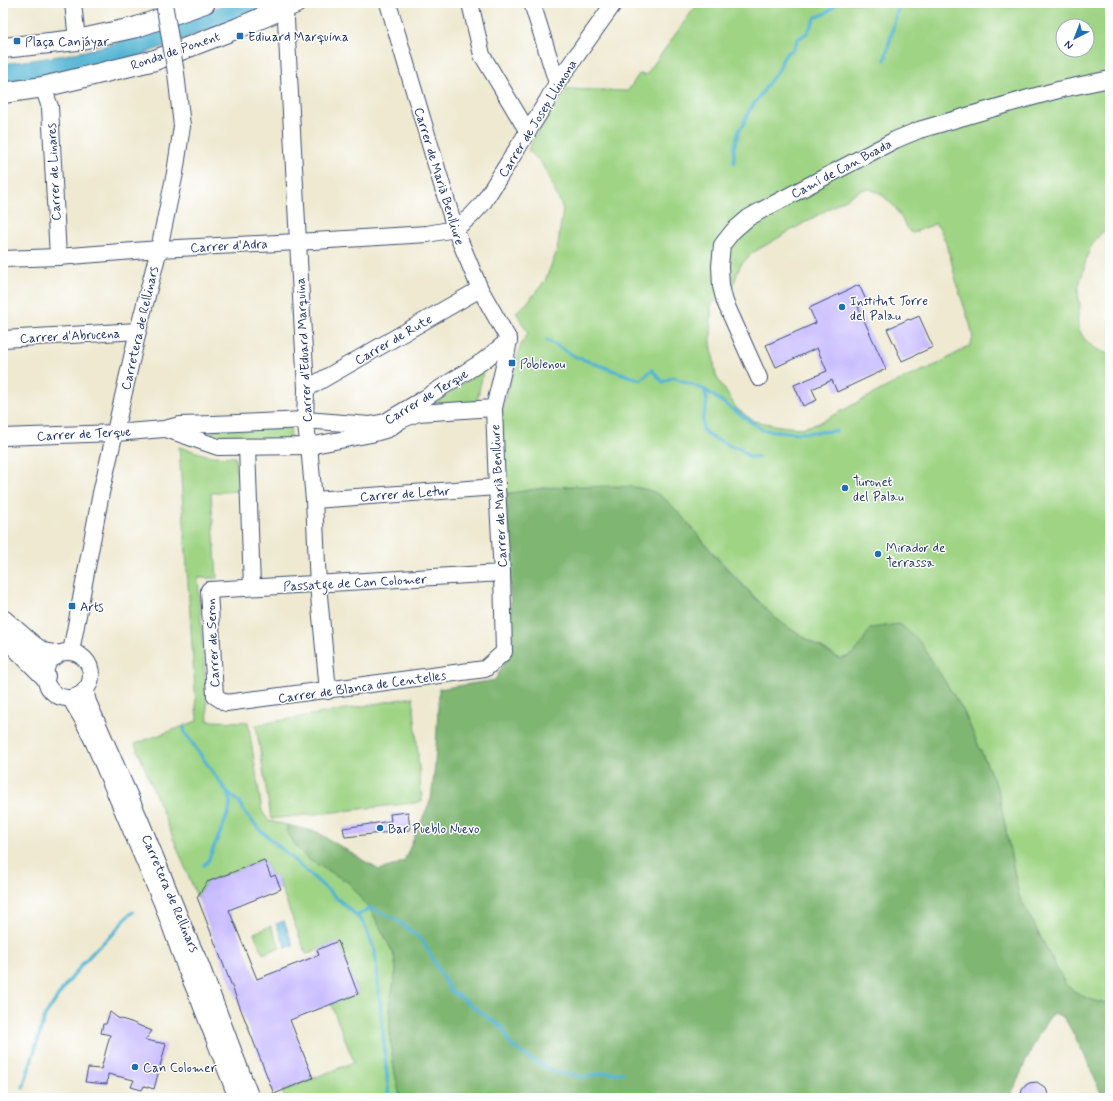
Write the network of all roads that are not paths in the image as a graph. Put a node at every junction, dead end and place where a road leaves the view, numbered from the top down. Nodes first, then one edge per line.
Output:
1 (73, 3) edge
2 (164, 3) edge
3 (205, 3) edge
4 (388, 3) edge
5 (470, 3) edge
6 (532, 3) edge
7 (614, 3) edge
8 (286, 5) edge
9 (76, 40) junction
10 (3, 48) edge
11 (1110, 79) edge
12 (557, 83) junction
13 (43, 87) junction
14 (3, 93) edge
15 (528, 132) junction
16 (455, 229) junction
17 (297, 242) junction
18 (158, 249) junction
19 (58, 257) junction
20 (3, 258) edge
21 (480, 289) junction
22 (138, 331) junction
23 (3, 339) edge
24 (509, 340) junction
25 (759, 378) dead end
26 (306, 389) junction
27 (494, 408) junction
28 (305, 420) junction
29 (214, 424) junction
30 (164, 428) junction
31 (115, 433) junction
32 (3, 437) edge
33 (209, 444) junction
34 (309, 446) junction
35 (247, 447) junction
36 (497, 487) junction
37 (314, 500) junction
38 (502, 573) junction
39 (318, 585) junction
40 (252, 587) junction
41 (209, 590) joint
42 (3, 620) edge
43 (3, 634) edge
44 (504, 652) joint
45 (63, 654) junction
46 (45, 676) junction
47 (85, 690) junction
48 (328, 690) junction
49 (215, 696) joint
50 (70, 698) junction
51 (237, 1098) edge
52 (251, 1098) edge

1 - 9 street
2 - 18 street, Carretera de Rellinars, bridge
3 - 9 main road
4 - 16 street, Carrer de Marià Benlliure
5 - 15 street
6 - 12 street
7 - 12 street, Carrer de Josep Llimona
8 - 13 main road, Ronda de Ponent
8 - 17 street, Carrer d'Eduard Marquina
9 - 10 main road
11 - 25 street, Camí de Can Boada
12 - 15 street, Carrer de Josep Llimona
13 - 14 main road, Ronda de Ponent
13 - 19 street, Carrer de Linares
15 - 16 street, Carrer de Josep Llimona
16 - 17 street, Carrer d'Adra
16 - 21 street, Carrer de Marià Benlliure
17 - 18 street, Carrer d'Adra
17 - 26 street, Carrer d'Eduard Marquina
18 - 19 street, Carrer d'Adra
18 - 22 street, Carretera de Rellinars
19 - 20 street, Carrer d'Adra
21 - 24 street, Carrer de Marià Benlliure
21 - 26 street, Carrer de Rute
22 - 23 street, Carrer d'Abrucena
22 - 31 street, Carretera de Rellinars
24 - 27 street, Carrer de Marià Benlliure
24 - 28 street, Carrer de Terque
26 - 28 street, Carrer d'Eduard Marquina
27 - 34 street, Carrer de Terque
27 - 36 street, Carrer de Marià Benlliure
28 - 29 street, Carrer de Terque
28 - 34 street, Carrer d'Eduard Marquina
29 - 30 street, Carrer de Terque
29 - 33 street
30 - 31 street, Carrer de Terque
30 - 33 street, Carrer de Terque
31 - 32 street, Carrer de Terque
31 - 45 street, Carretera de Rellinars
33 - 35 street, Carrer de Terque
34 - 35 street, Carrer de Terque
34 - 37 street, Carrer d'Eduard Marquina
35 - 40 street
36 - 37 street, Carrer de Letur
36 - 38 street, Carrer de Marià Benlliure
37 - 39 street, Carrer d'Eduard Marquina
38 - 39 street, Passatge de Can Colomer
38 - 44 street, Carrer de Marià Benlliure
39 - 40 street, Passatge de Can Colomer
39 - 48 street, Carrer d'Eduard Marquina
40 - 41 street, Passatge de Can Colomer
41 - 49 street, Carrer de Seron
42 - 45 main road
43 - 46 main road
44 - 48 street, Carrer de Blanca de Centelles
45 - 46 street
45 - 47 street
46 - 50 street
47 - 50 street
47 - 52 street, Carretera de Rellinars
48 - 49 street, Carrer de Blanca de Centelles
50 - 51 street, Carretera de Rellinars

